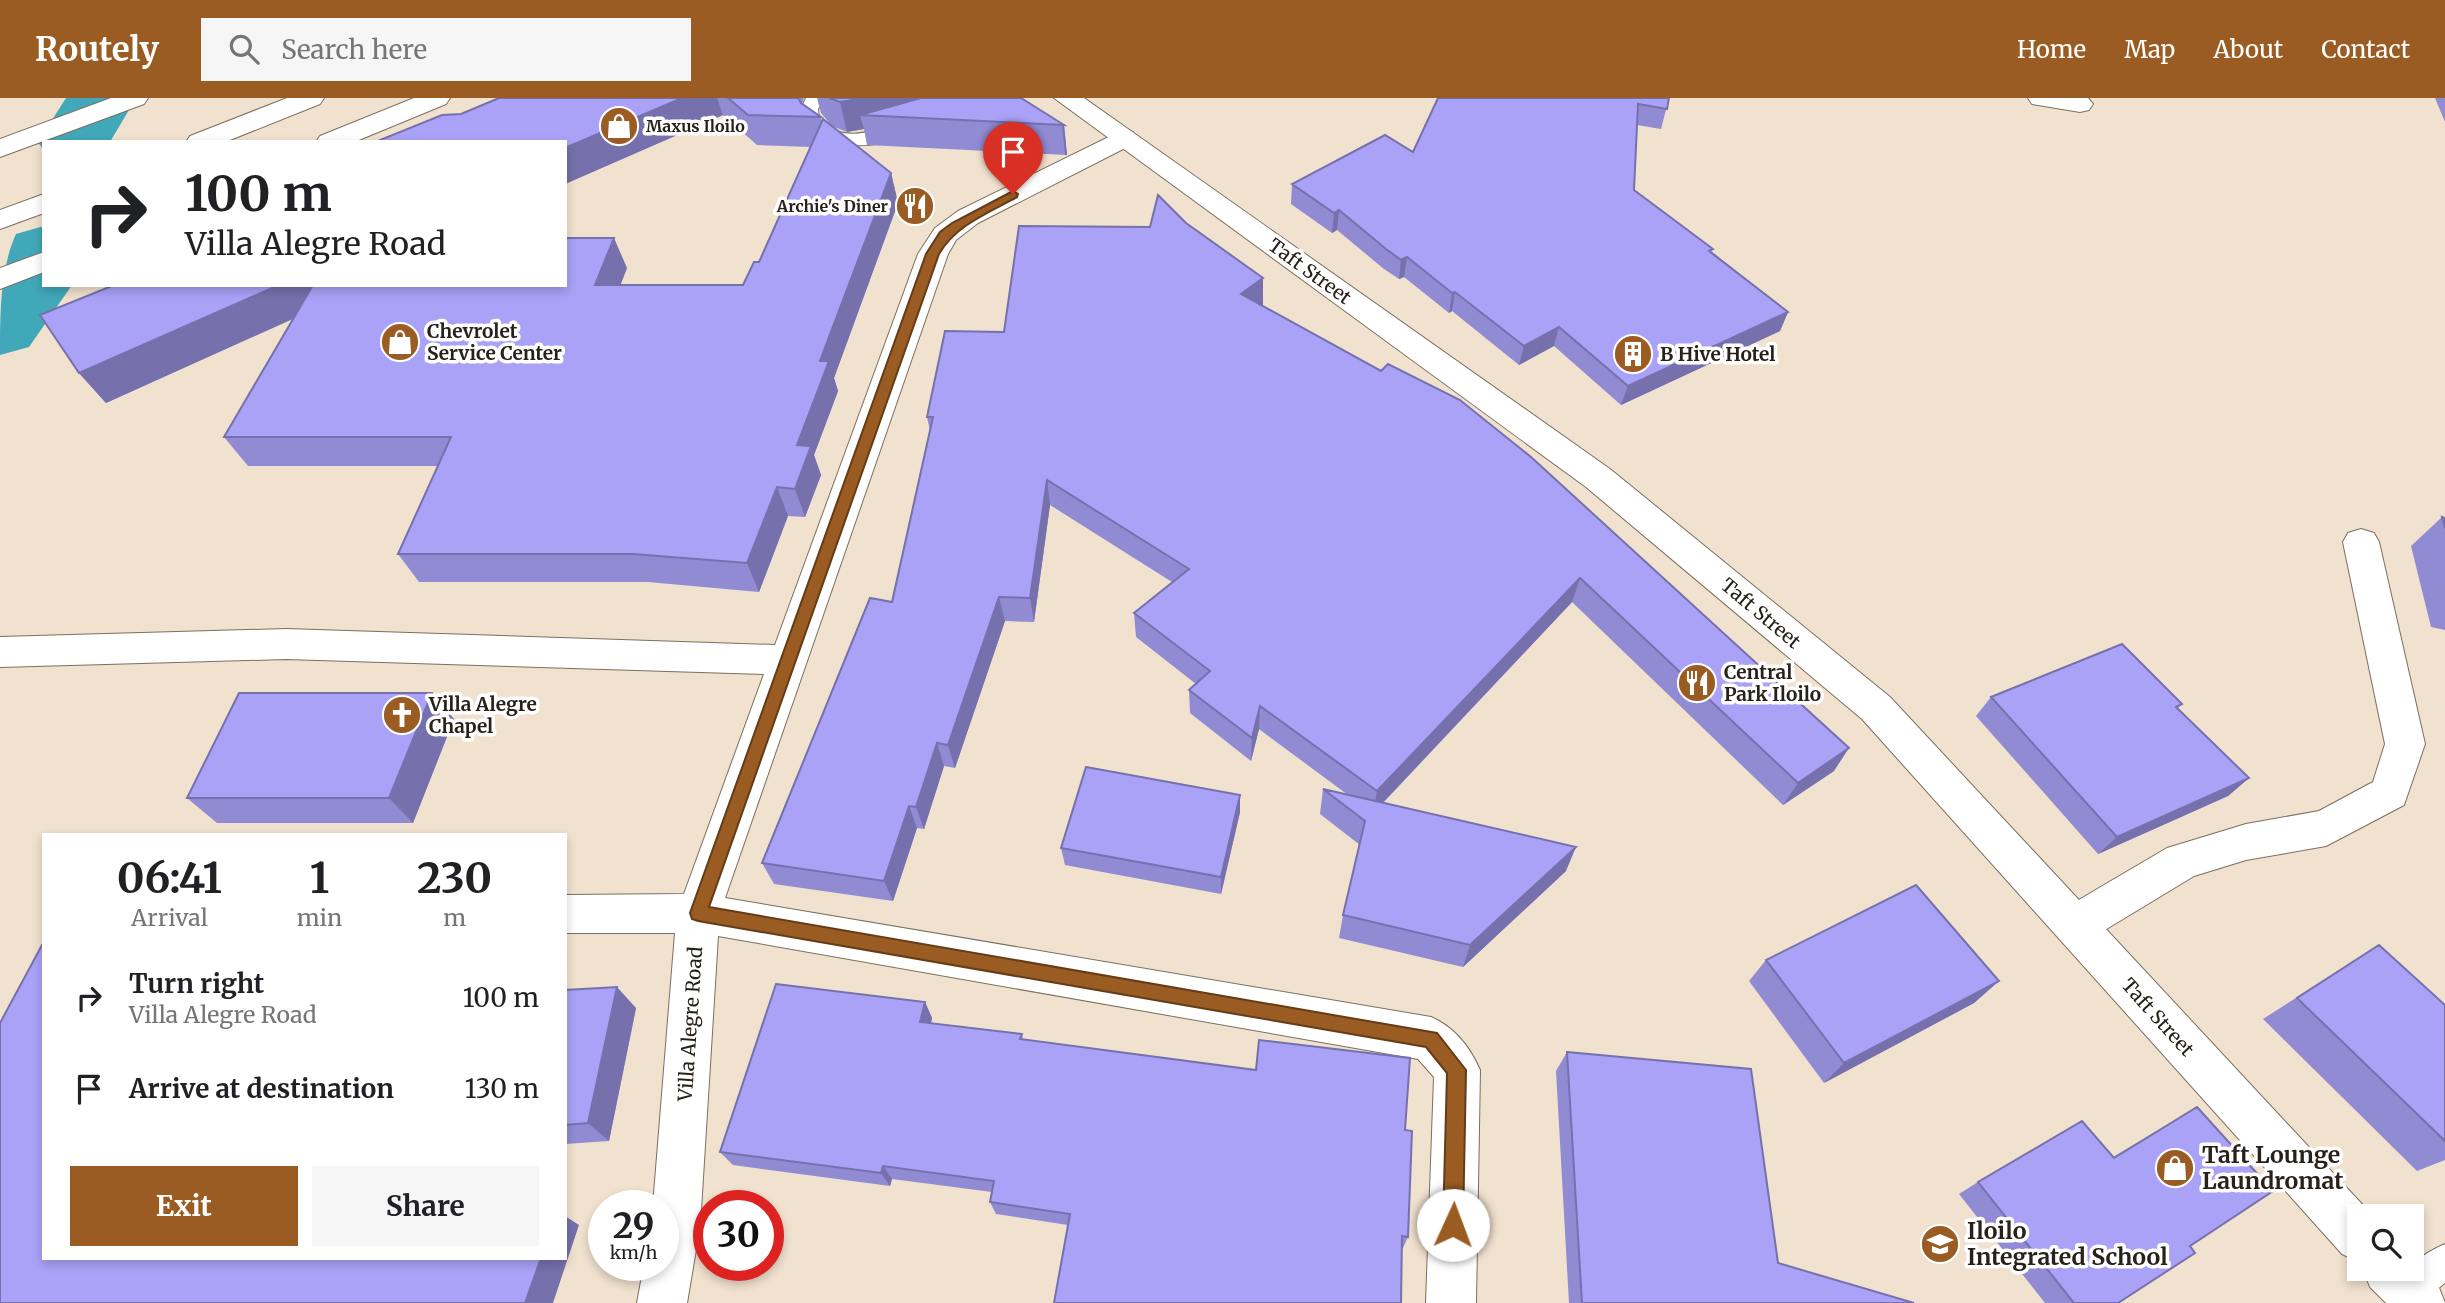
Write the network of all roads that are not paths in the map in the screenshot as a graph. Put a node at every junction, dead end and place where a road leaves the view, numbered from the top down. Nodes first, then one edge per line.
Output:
1 (135, 98) edge
2 (311, 98) edge
3 (436, 98) edge
4 (816, 98) edge
5 (1067, 98) edge
6 (2041, 98) edge
7 (2080, 104) dead end
8 (920, 120) edge
9 (1123, 138) junction
10 (205, 140) edge
11 (335, 140) edge
12 (0, 149) edge
13 (42, 204) edge
14 (0, 220) edge
15 (42, 262) edge
16 (0, 279) edge
17 (2361, 542) dead end
18 (0, 652) edge
19 (787, 660) junction
20 (698, 913) junction
21 (567, 914) edge
22 (2074, 925) junction
23 (2347, 1224) edge
24 (662, 1303) edge
25 (1451, 1303) edge

1 - 12 main road
2 - 10 main road
3 - 11 main road
4 - 8 lane
5 - 9 main road, Taft Street
6 - 7 main road
9 - 19 main road, Villa Alegre Road
9 - 22 main road, Taft Street
13 - 14 main road
15 - 16 main road
17 - 22 main road
18 - 19 main road
19 - 20 main road, Villa Alegre Road
20 - 21 main road
20 - 24 main road, Villa Alegre Road
20 - 25 main road
22 - 23 main road, Taft Street

